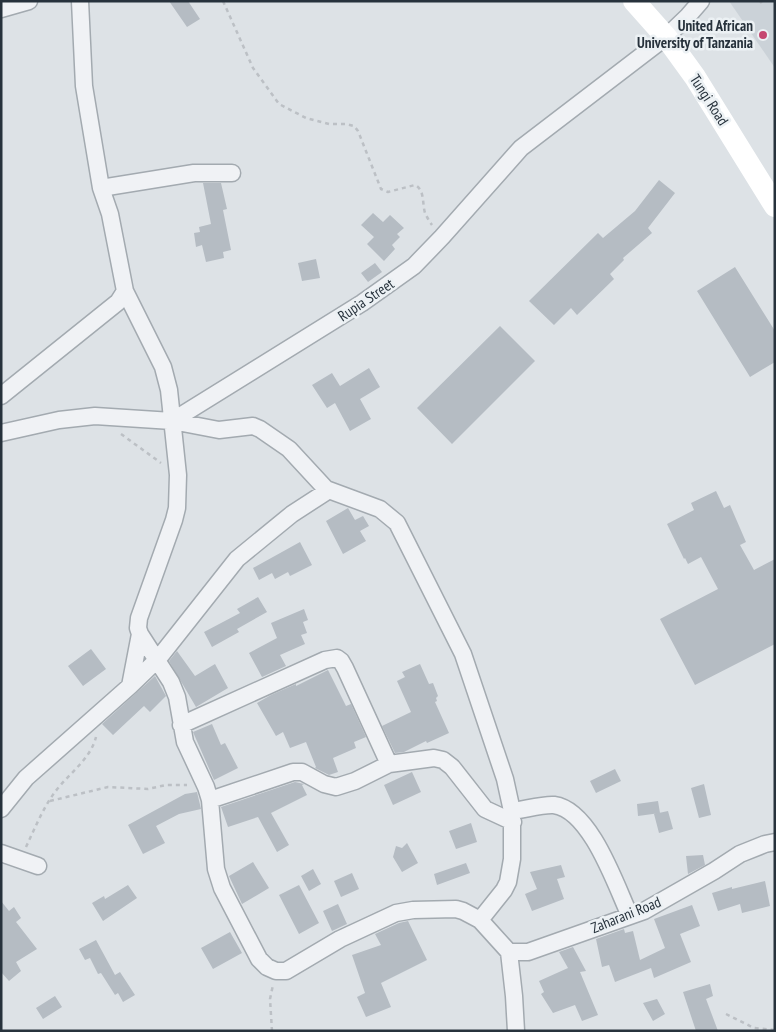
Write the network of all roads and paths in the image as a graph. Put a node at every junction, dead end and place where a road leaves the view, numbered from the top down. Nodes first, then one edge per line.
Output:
1 (29, 1) edge
2 (80, 1) edge
3 (223, 1) edge
4 (634, 1) edge
5 (701, 1) edge
6 (1, 9) edge
7 (666, 37) junction
8 (232, 173) dead end
9 (101, 188) junction
10 (775, 206) edge
11 (442, 237) junction
12 (125, 291) junction
13 (1, 396) edge
14 (172, 421) junction
15 (118, 432) dead end
16 (1, 433) edge
17 (178, 475) junction
18 (328, 490) junction
19 (140, 634) junction
20 (158, 659) junction
21 (130, 686) junction
22 (98, 715) junction
23 (181, 724) junction
24 (389, 764) junction
25 (208, 794) junction
26 (50, 801) junction
27 (1, 809) edge
28 (512, 816) junction
29 (775, 842) edge
30 (1, 854) edge
31 (20, 859) junction
32 (38, 866) dead end
33 (630, 916) junction
34 (480, 920) junction
35 (508, 952) junction
36 (276, 971) junction
37 (726, 1014) dead end
38 (775, 1030) edge
39 (272, 1031) edge
40 (516, 1031) edge

1 - 6 street
2 - 9 street
3 - 11 path
4 - 7 main road, Tungi Road
5 - 7 street, Rupia Street
7 - 10 main road, Tungi Road
7 - 11 street, Rupia Street
8 - 9 street
9 - 12 street
11 - 14 street, Rupia Street
12 - 13 street
12 - 14 street
14 - 16 street
14 - 17 street
14 - 18 street
15 - 17 path
17 - 19 street
18 - 20 street
18 - 28 street
19 - 20 street
19 - 21 street
20 - 21 street
20 - 23 street
21 - 22 street
22 - 26 path
22 - 27 street
23 - 24 street
23 - 25 street
24 - 25 street
24 - 28 street
25 - 26 path
25 - 36 street
26 - 31 path
28 - 33 street
28 - 34 street
29 - 33 street, Zaharani Road
30 - 31 street
31 - 32 street
33 - 35 street, Zaharani Road
34 - 35 street
34 - 36 street
35 - 40 street
36 - 39 path
37 - 38 path

